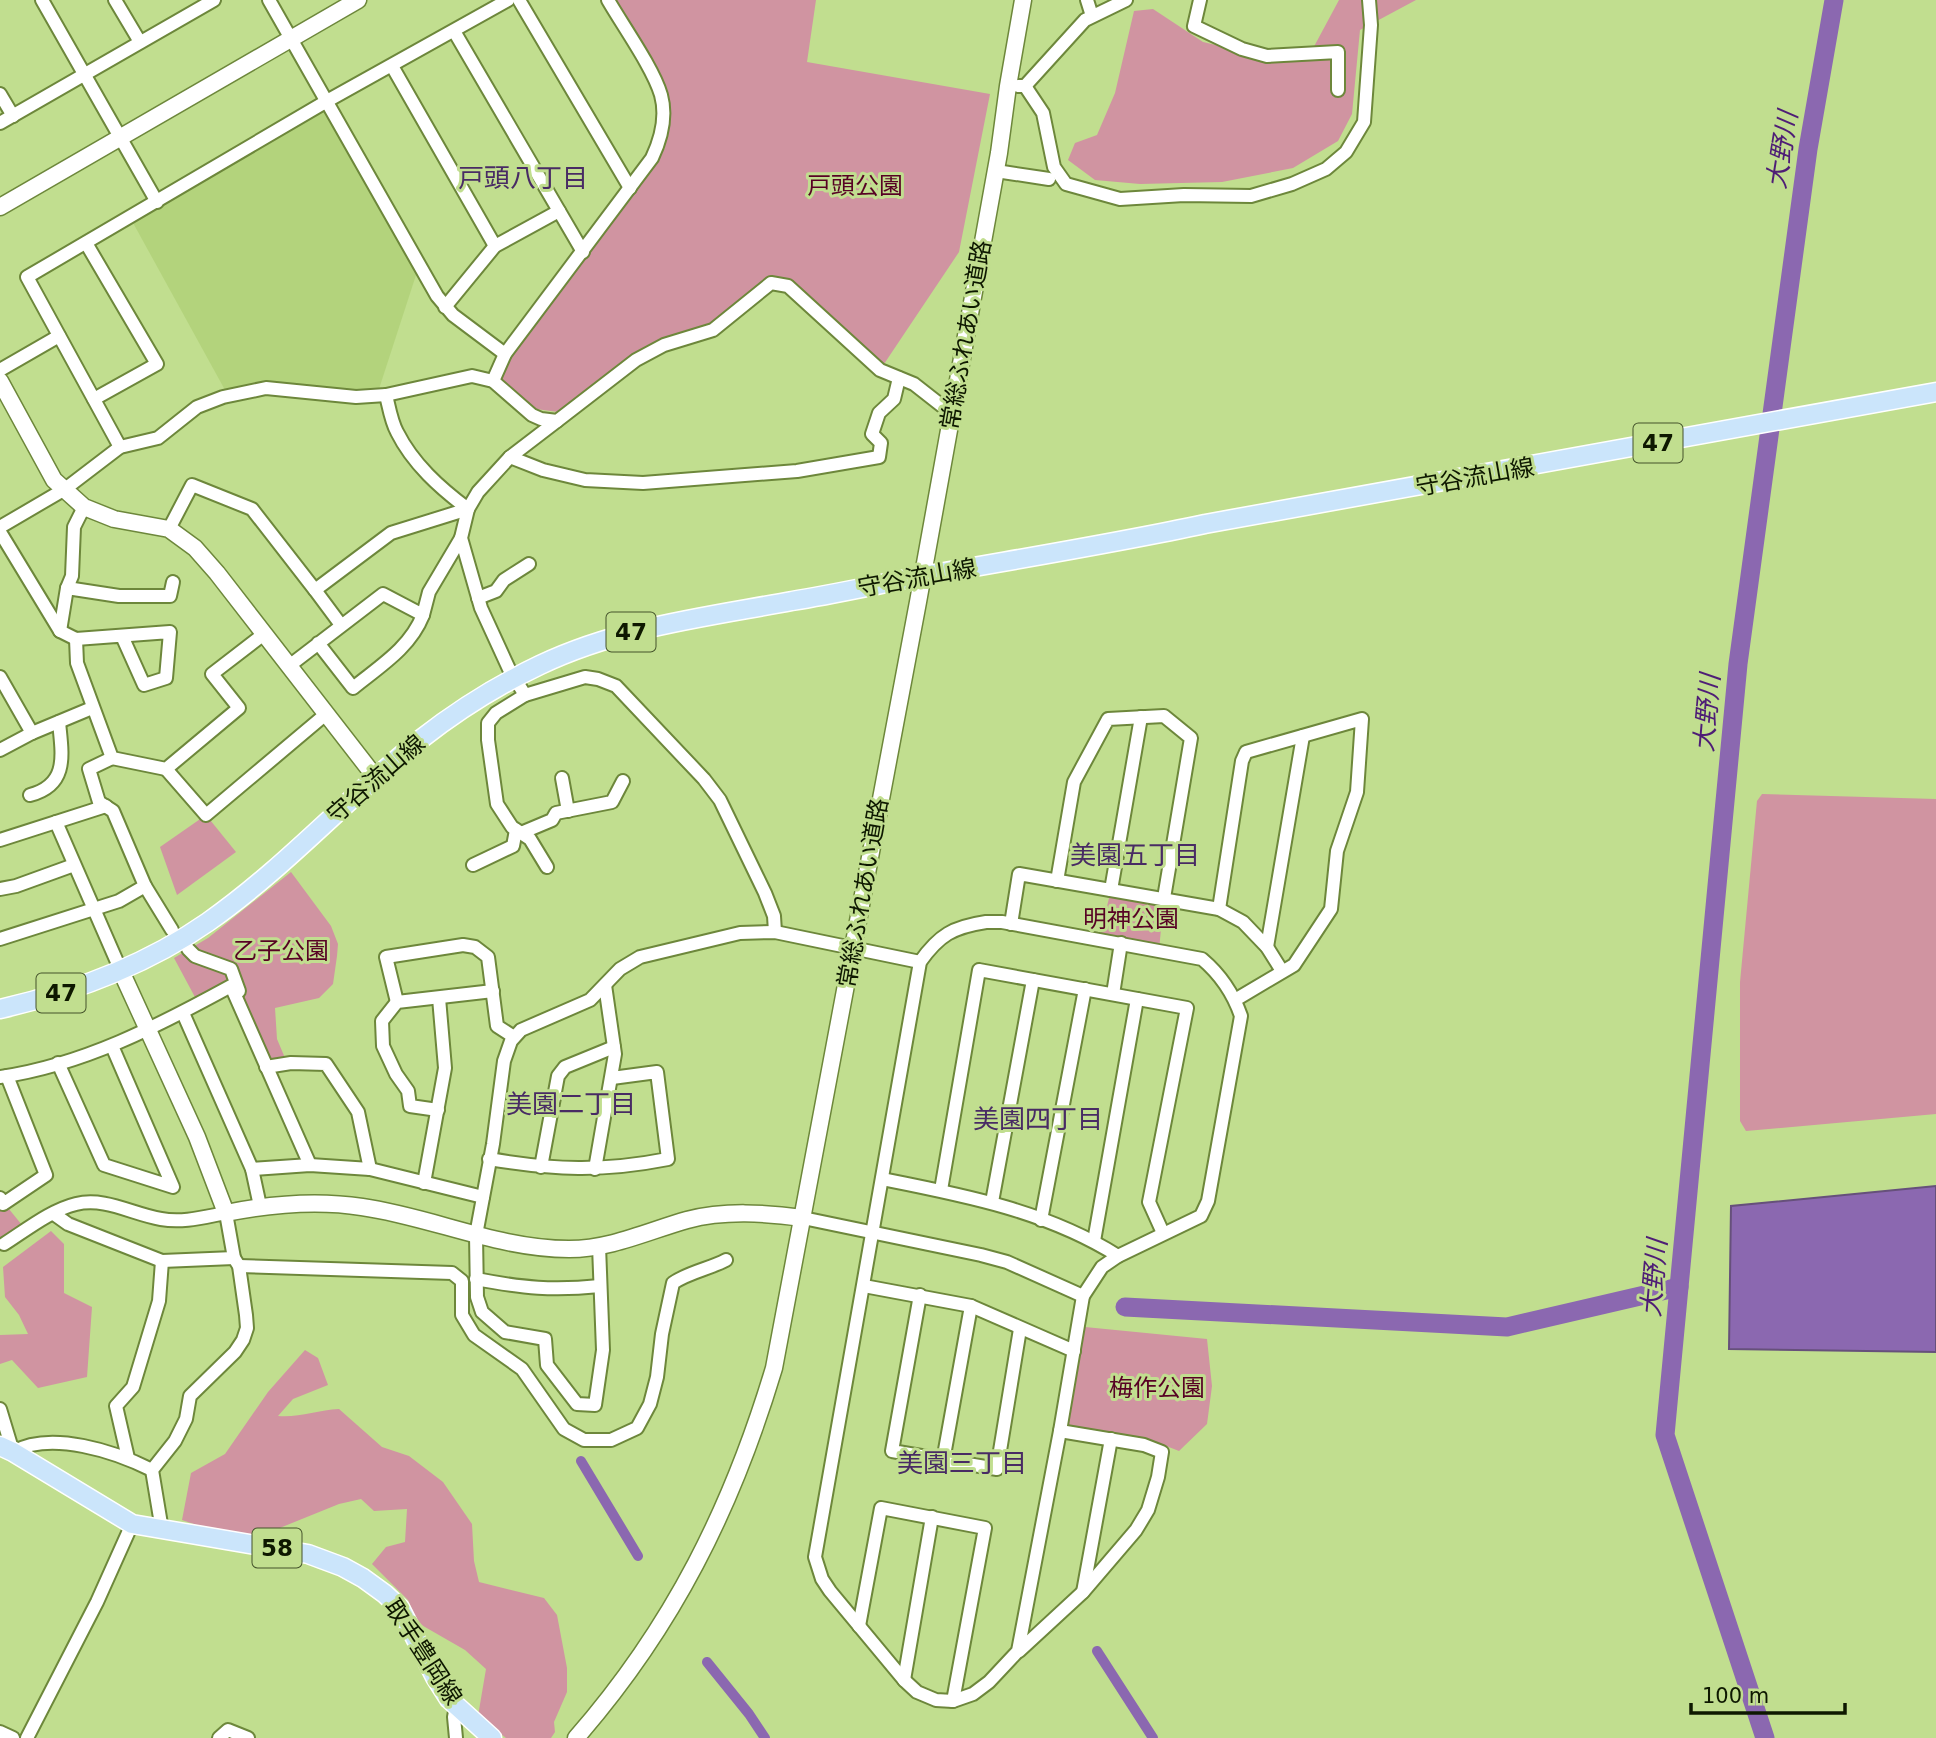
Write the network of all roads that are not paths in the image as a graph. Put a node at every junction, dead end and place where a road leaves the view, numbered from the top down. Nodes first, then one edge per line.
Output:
1 (42, 0) edge
2 (116, 0) edge
3 (214, 0) edge
4 (269, 0) edge
5 (358, 0) edge
6 (508, 0) edge
7 (519, 0) edge
8 (608, 0) edge
9 (1023, 0) edge
10 (1087, 0) edge
11 (1126, 0) edge
12 (1200, 0) edge
13 (1369, 0) edge
14 (196, 4) edge
15 (1092, 16) junction
16 (454, 31) junction
17 (291, 39) junction
18 (140, 42) junction
19 (392, 66) junction
20 (86, 75) junction
21 (1008, 86) junction
22 (1025, 86) junction
23 (1338, 90) dead end
24 (0, 94) edge
25 (327, 101) junction
26 (13, 116) junction
27 (0, 123) edge
28 (120, 139) junction
29 (996, 171) junction
30 (1049, 179) dead end
31 (630, 188) junction
32 (157, 202) junction
33 (0, 207) edge
34 (559, 211) junction
35 (86, 243) junction
36 (495, 246) junction
37 (583, 252) junction
38 (445, 307) junction
39 (59, 336) junction
40 (505, 354) junction
41 (0, 370) edge
42 (899, 378) junction
43 (0, 381) edge
44 (493, 381) junction
45 (1936, 392) edge
46 (386, 395) junction
47 (94, 400) junction
48 (951, 413) junction
49 (557, 421) junction
50 (120, 447) junction
51 (510, 457) junction
52 (65, 489) junction
53 (85, 507) junction
54 (468, 509) junction
55 (169, 529) junction
56 (0, 530) edge
57 (461, 538) junction
58 (529, 564) dead end
59 (923, 576) junction
60 (173, 582) dead end
61 (67, 588) junction
62 (315, 590) junction
63 (478, 598) junction
64 (423, 615) junction
65 (341, 625) junction
66 (60, 631) junction
67 (264, 634) junction
68 (122, 636) junction
69 (76, 639) junction
70 (318, 643) junction
71 (289, 666) junction
72 (0, 677) edge
73 (514, 679) junction
74 (525, 695) junction
75 (92, 708) junction
76 (326, 714) junction
77 (1141, 717) junction
78 (59, 722) junction
79 (32, 733) junction
80 (1303, 736) junction
81 (0, 750) edge
82 (112, 758) junction
83 (166, 769) junction
84 (376, 778) junction
85 (562, 778) dead end
86 (623, 781) dead end
87 (30, 795) dead end
88 (106, 806) junction
89 (568, 811) junction
90 (56, 822) junction
91 (519, 832) junction
92 (0, 840) edge
93 (74, 865) junction
94 (473, 865) dead end
95 (547, 867) dead end
96 (1057, 881) junction
97 (145, 886) junction
98 (0, 889) edge
99 (1111, 890) junction
100 (1164, 898) junction
101 (94, 909) junction
102 (1219, 909) junction
103 (1011, 924) junction
104 (775, 932) junction
105 (0, 939) edge
106 (181, 939) junction
107 (1121, 943) junction
108 (1267, 947) junction
109 (852, 948) junction
110 (920, 962) junction
111 (121, 971) junction
112 (1282, 971) junction
113 (1032, 980) junction
114 (605, 985) junction
115 (1085, 989) junction
116 (493, 991) junction
117 (234, 994) junction
118 (1112, 995) junction
119 (439, 998) junction
120 (1137, 999) junction
121 (1235, 999) junction
122 (397, 1002) junction
123 (0, 1009) edge
124 (183, 1013) junction
125 (148, 1031) junction
126 (514, 1037) junction
127 (112, 1046) junction
128 (614, 1047) junction
129 (58, 1063) junction
130 (266, 1067) junction
131 (3, 1076) edge
132 (612, 1078) junction
133 (438, 1110) junction
134 (489, 1159) junction
135 (310, 1164) junction
136 (541, 1167) junction
137 (252, 1169) junction
138 (595, 1169) junction
139 (370, 1170) junction
140 (882, 1179) junction
141 (424, 1183) junction
142 (941, 1191) junction
143 (483, 1197) junction
144 (0, 1198) edge
145 (992, 1202) junction
146 (260, 1206) junction
147 (226, 1213) junction
148 (54, 1214) junction
149 (803, 1218) junction
150 (1041, 1220) junction
151 (873, 1231) junction
152 (1163, 1233) junction
153 (476, 1235) junction
154 (1094, 1241) junction
155 (1, 1243) edge
156 (599, 1246) junction
157 (1118, 1256) junction
158 (726, 1259) dead end
159 (162, 1262) junction
160 (237, 1262) junction
161 (477, 1279) junction
162 (600, 1286) junction
163 (864, 1286) junction
164 (920, 1295) junction
165 (1083, 1296) junction
166 (971, 1306) junction
167 (1020, 1329) junction
168 (1074, 1351) junction
169 (0, 1409) edge
170 (1060, 1431) junction
171 (1111, 1440) junction
172 (7, 1449) edge
173 (128, 1458) junction
174 (943, 1461) junction
175 (152, 1470) junction
176 (932, 1517) junction
177 (132, 1524) junction
178 (162, 1530) junction
179 (1083, 1592) junction
180 (859, 1626) junction
181 (1018, 1651) junction
182 (904, 1680) junction
183 (953, 1701) junction
184 (456, 1706) junction
185 (0, 1732) edge
186 (13, 1738) edge
187 (27, 1738) edge
188 (219, 1738) edge
189 (246, 1738) edge
190 (456, 1738) edge
191 (492, 1738) edge
192 (576, 1738) edge

1 - 20 street
2 - 18 street
3 - 14 street
4 - 17 street
5 - 17 street
6 - 16 street
7 - 31 street
8 - 31 street
9 - 21 street, 常総ふれあい道路
10 - 15 street
11 - 15 street
12 - 23 street
13 - 22 street
14 - 18 street
15 - 22 street
16 - 19 street
16 - 34 street
17 - 25 street
17 - 28 street
18 - 20 street
19 - 25 street
19 - 36 street
20 - 26 street
20 - 28 street
21 - 22 street
21 - 29 street, 常総ふれあい道路
24 - 26 street
25 - 32 street
25 - 38 street
26 - 27 street
28 - 32 street
28 - 33 street
29 - 30 street
29 - 48 street, 常総ふれあい道路
31 - 37 street
32 - 35 street
34 - 36 street
34 - 37 street
35 - 39 street
35 - 47 street
36 - 38 street
37 - 40 street
38 - 40 street
39 - 41 street
39 - 47 street
40 - 44 street
42 - 48 street
42 - 49 street
42 - 51 street
43 - 52 street
44 - 46 street
44 - 49 street
45 - 59 main road, 守谷流山線 / 47
46 - 50 street
46 - 54 street
47 - 50 street
48 - 59 street, 常総ふれあい道路
49 - 51 street
50 - 52 street
51 - 54 street
52 - 53 street
52 - 56 street
53 - 55 street
53 - 61 street
54 - 57 street
54 - 62 street
55 - 62 street
55 - 67 street
56 - 66 street
57 - 63 street
57 - 64 street
58 - 63 street
59 - 73 main road, 守谷流山線 / 47
59 - 109 street, 常総ふれあい道路
60 - 61 street
61 - 66 street
62 - 65 street
63 - 73 street
64 - 65 street
64 - 70 street
65 - 70 street
66 - 69 street
67 - 71 street
67 - 83 street
68 - 68 street
68 - 69 street
69 - 75 street
70 - 71 street
71 - 76 street
72 - 79 street
73 - 74 street
73 - 84 main road, 守谷流山線 / 47
74 - 91 street
74 - 104 street
75 - 78 street
75 - 82 street
76 - 83 street
76 - 84 street
77 - 96 street
77 - 99 street
77 - 100 street
78 - 79 street
78 - 87 street
79 - 81 street
80 - 102 street
80 - 108 street
80 - 112 street
82 - 83 street
82 - 88 street
84 - 106 main road, 守谷流山線 / 47
85 - 89 street
86 - 89 street
88 - 90 street
88 - 97 street
89 - 91 street
90 - 92 street
90 - 93 street
91 - 94 street
91 - 95 street
93 - 98 street
93 - 101 street
96 - 99 street
96 - 103 street
97 - 101 street
97 - 106 street
99 - 100 street
100 - 102 street
101 - 105 street
101 - 111 street
102 - 108 street
103 - 107 street
103 - 110 street
104 - 109 street
104 - 114 street
106 - 111 main road, 守谷流山線 / 47
106 - 117 street
107 - 118 street
107 - 121 street
108 - 112 street
109 - 110 street
109 - 149 street, 常総ふれあい道路
110 - 140 street
111 - 123 main road, 守谷流山線 / 47
111 - 125 street
112 - 121 street
113 - 115 street
113 - 142 street
113 - 145 street
114 - 126 street
114 - 128 street
115 - 118 street
115 - 150 street
116 - 119 street
116 - 122 street
116 - 126 street
117 - 124 street
117 - 130 street
118 - 120 street
119 - 122 street
119 - 133 street
120 - 152 street
120 - 154 street
121 - 152 street
122 - 133 street
124 - 125 street
124 - 137 street
125 - 127 street
125 - 147 street
126 - 134 street
127 - 129 street
127 - 129 street
128 - 132 street
128 - 136 street
129 - 131 street
130 - 135 street
130 - 139 street
131 - 144 street
132 - 138 street
132 - 138 street
133 - 141 street
134 - 136 street
134 - 143 street
135 - 137 street
135 - 139 street
136 - 138 street
137 - 146 street
139 - 141 street
140 - 142 street
140 - 151 street
141 - 143 street
142 - 145 street
143 - 153 street
145 - 150 street
146 - 147 street
146 - 153 street
147 - 148 street
147 - 160 street
148 - 155 street
148 - 159 street
149 - 151 street
149 - 156 street
149 - 192 street, 常総ふれあい道路
150 - 154 street
151 - 163 street
151 - 165 street
152 - 157 street
153 - 156 street
153 - 161 street
154 - 157 street
156 - 162 street
157 - 165 street
158 - 160 street
159 - 160 street
159 - 173 street
160 - 175 street
161 - 162 street
161 - 162 street
163 - 164 street
163 - 180 street
164 - 166 street
164 - 174 street
165 - 168 street
166 - 167 street
166 - 174 street
167 - 168 street
167 - 174 street
168 - 170 street
169 - 172 street
170 - 171 street
170 - 181 street
171 - 179 street
171 - 179 street
172 - 173 street
172 - 177 main road, 取手豊岡線 / 58
173 - 175 street
175 - 178 street
176 - 180 street
176 - 182 street
176 - 183 street
177 - 178 main road, 取手豊岡線 / 58
177 - 187 street
178 - 184 main road, 取手豊岡線 / 58
179 - 181 street
180 - 182 street
181 - 183 street
182 - 183 street
184 - 190 street
184 - 191 main road, 取手豊岡線 / 58
185 - 186 street
188 - 189 street

